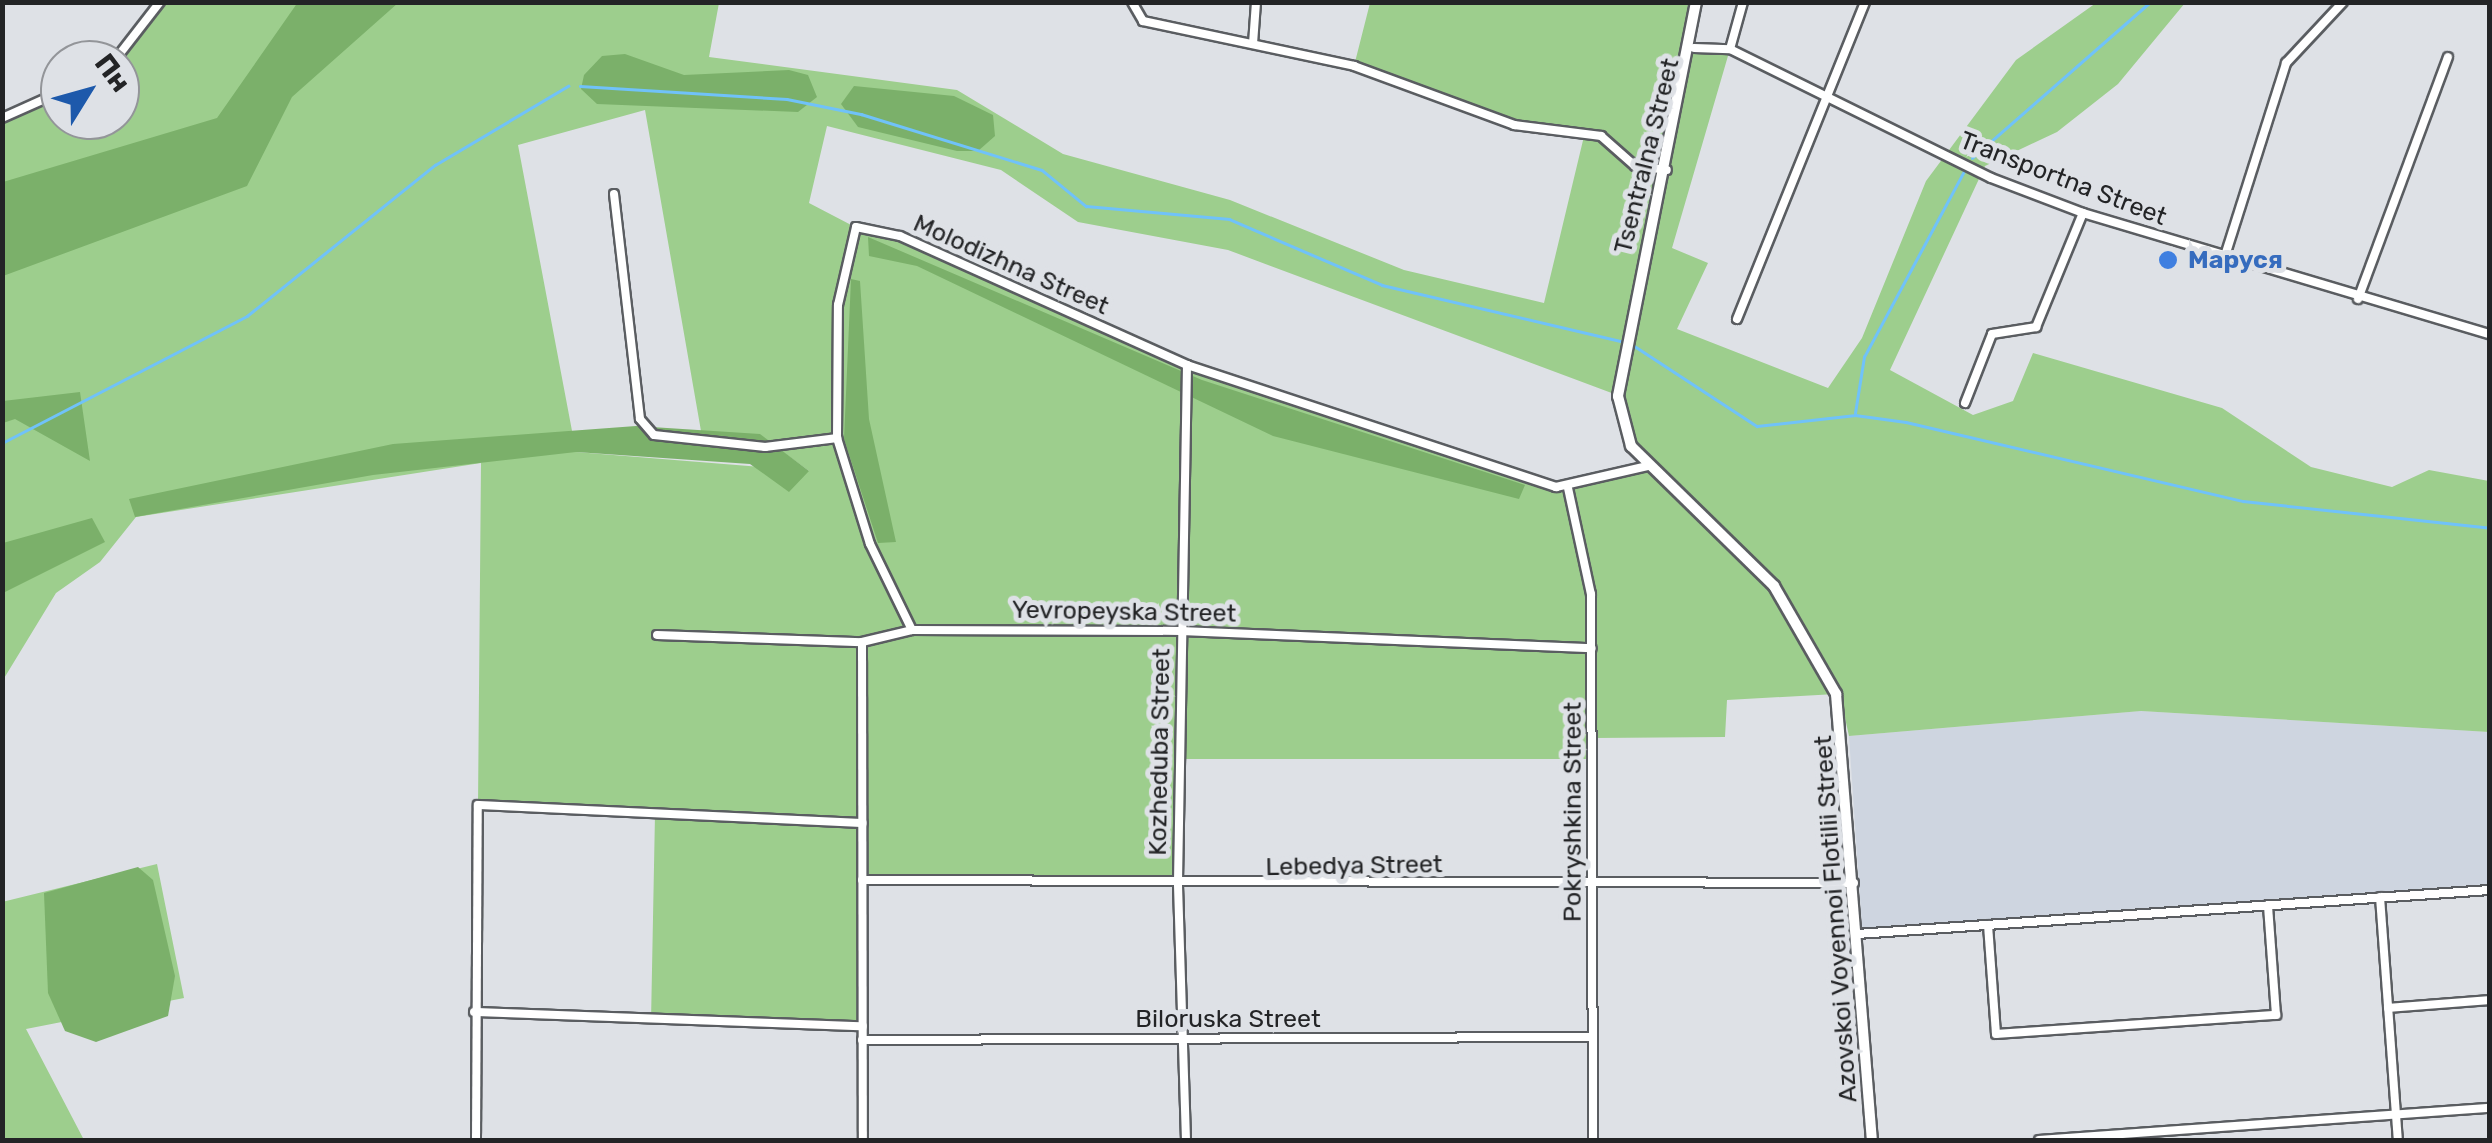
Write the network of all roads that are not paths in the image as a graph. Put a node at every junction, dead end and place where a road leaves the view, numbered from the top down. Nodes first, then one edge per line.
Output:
1 (160, 2) edge
2 (1132, 2) edge
3 (1256, 2) edge
4 (1696, 2) edge
5 (1743, 2) edge
6 (1865, 2) edge
7 (2343, 2) edge
8 (131, 40) edge
9 (1252, 44) junction
10 (1694, 48) junction
11 (1730, 49) junction
12 (2448, 58) dead end
13 (1828, 99) junction
14 (40, 101) edge
15 (2, 118) edge
16 (1667, 170) junction
17 (614, 194) dead end
18 (2084, 213) junction
19 (2224, 259) junction
20 (2358, 299) junction
21 (1738, 319) dead end
22 (2490, 320) edge
23 (2488, 334) edge
24 (1187, 364) junction
25 (1965, 403) dead end
26 (837, 438) junction
27 (1648, 466) junction
28 (1568, 488) junction
29 (912, 630) junction
30 (1181, 631) junction
31 (657, 636) dead end
32 (862, 642) junction
33 (1592, 648) junction
34 (1836, 694) joint
35 (862, 824) junction
36 (862, 880) junction
37 (1178, 881) junction
38 (1850, 884) junction
39 (1593, 887) junction
40 (2490, 890) edge
41 (2380, 898) junction
42 (2268, 905) junction
43 (1988, 925) junction
44 (1857, 934) junction
45 (2490, 1000) edge
46 (2388, 1008) junction
47 (474, 1012) junction
48 (862, 1026) junction
49 (1593, 1037) junction
50 (1183, 1039) junction
51 (862, 1040) junction
52 (2490, 1108) edge
53 (2396, 1114) junction
54 (2122, 1138) edge
55 (476, 1140) edge
56 (862, 1140) edge
57 (1186, 1140) edge
58 (1593, 1140) edge
59 (1872, 1140) edge
60 (2040, 1140) edge
61 (2398, 1140) edge

1 - 8 street
2 - 9 street
3 - 9 street
4 - 10 street, Tsentralna Street
5 - 11 street
6 - 13 street
7 - 19 street
9 - 16 street
10 - 11 street, Transportna Street
10 - 16 street, Tsentralna Street
11 - 13 street, Transportna Street
12 - 20 street
13 - 18 street, Transportna Street
13 - 21 street
14 - 15 street
16 - 27 street, Tsentralna Street
17 - 26 street
18 - 19 street, Transportna Street
18 - 25 street
19 - 20 street, Transportna Street
20 - 23 street, Transportna Street
22 - 23 street
24 - 26 street, Molodizhna Street
24 - 28 street, Molodizhna Street
24 - 30 street, Kozheduba Street
26 - 29 street
27 - 28 street
27 - 34 street, Tsentralna Street
28 - 33 street, Pokryshkina Street
29 - 30 street, Yevropeyska Street
29 - 32 street, Yevropeyska Street
30 - 33 street, Yevropeyska Street
30 - 37 street, Kozheduba Street
31 - 32 street, Yevropeyska Street
32 - 35 street
33 - 39 street, Pokryshkina Street
34 - 38 street, Azovskoi Voyennoi Flotilii Street
35 - 36 street
35 - 47 street
36 - 37 street, Lebedya Street
36 - 48 street
37 - 39 street, Lebedya Street
37 - 50 street, Kozheduba Street
38 - 39 street, Lebedya Street
38 - 44 street, Azovskoi Voyennoi Flotilii Street
39 - 49 street, Pokryshkina Street
40 - 41 street
41 - 42 street
41 - 46 street
42 - 43 street
42 - 43 street
43 - 44 street
44 - 59 street, Azovskoi Voyennoi Flotilii Street
45 - 46 street
46 - 53 street
47 - 48 street
47 - 55 street
48 - 51 street
49 - 50 street, Biloruska Street
49 - 58 street, Pokryshkina Street
50 - 51 street, Biloruska Street
50 - 57 street, Kozheduba Street
51 - 56 street
52 - 53 street
53 - 54 street
53 - 61 street
54 - 60 street

